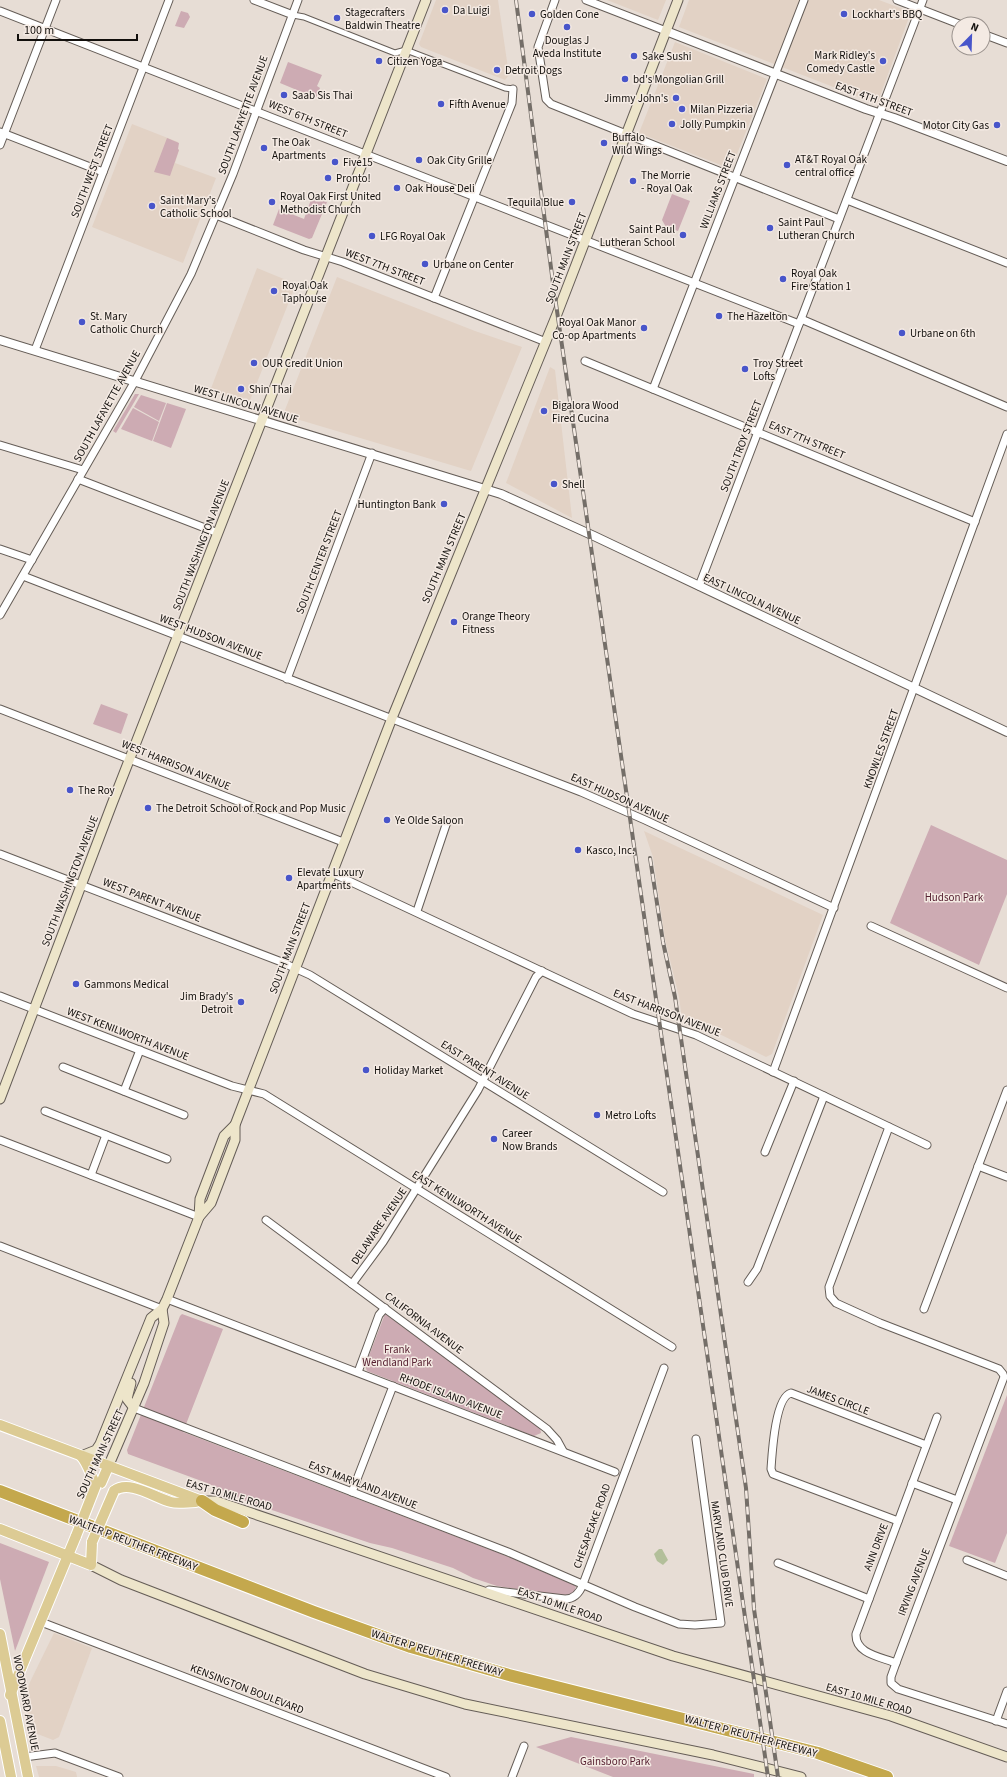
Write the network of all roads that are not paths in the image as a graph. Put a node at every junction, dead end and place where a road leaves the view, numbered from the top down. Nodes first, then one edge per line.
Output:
1 (56, 0) edge
2 (169, 0) edge
3 (254, 0) edge
4 (298, 0) edge
5 (426, 0) edge
6 (555, 0) edge
7 (586, 0) edge
8 (678, 0) edge
9 (804, 0) edge
10 (897, 0) edge
11 (923, 0) edge
12 (920, 9) junction
13 (0, 11) edge
14 (293, 14) junction
15 (951, 21) edge
16 (45, 28) junction
17 (666, 31) junction
18 (991, 37) edge
19 (1007, 43) edge
20 (406, 50) junction
21 (143, 67) junction
22 (775, 74) junction
23 (513, 89) joint
24 (256, 110) junction
25 (880, 114) junction
26 (2, 133) edge
27 (626, 134) junction
28 (0, 145) edge
29 (365, 153) junction
30 (1007, 161) edge
31 (103, 172) junction
32 (735, 178) junction
33 (474, 196) junction
34 (847, 200) junction
35 (216, 215) junction
36 (839, 218) junction
37 (585, 240) junction
38 (325, 257) junction
39 (1007, 263) edge
40 (694, 283) junction
41 (434, 298) junction
42 (800, 321) junction
43 (0, 340) edge
44 (546, 342) junction
45 (35, 350) junction
46 (585, 361) dead end
47 (135, 381) junction
48 (653, 388) junction
49 (1007, 407) edge
50 (262, 420) junction
51 (758, 432) junction
52 (1007, 434) edge
53 (0, 444) edge
54 (372, 453) junction
55 (83, 470) junction
56 (78, 479) junction
57 (486, 489) junction
58 (974, 522) junction
59 (218, 533) junction
60 (0, 549) edge
61 (32, 560) junction
62 (23, 576) junction
63 (699, 586) junction
64 (0, 615) edge
65 (178, 636) junction
66 (287, 679) junction
67 (915, 688) junction
68 (0, 709) edge
69 (392, 718) junction
70 (1007, 732) edge
71 (130, 759) junction
72 (448, 822) dead end
73 (343, 842) junction
74 (0, 854) edge
75 (332, 873) junction
76 (82, 884) junction
77 (834, 908) junction
78 (417, 911) junction
79 (871, 926) dead end
80 (295, 968) junction
81 (542, 971) junction
82 (1007, 988) edge
83 (0, 996) edge
84 (34, 1010) junction
85 (140, 1050) junction
86 (63, 1067) dead end
87 (773, 1072) junction
88 (483, 1082) junction
89 (794, 1082) junction
90 (248, 1090) junction
91 (1007, 1090) edge
92 (124, 1091) junction
93 (824, 1096) junction
94 (0, 1099) edge
95 (45, 1111) dead end
96 (184, 1115) dead end
97 (889, 1127) junction
98 (106, 1135) junction
99 (0, 1140) edge
100 (928, 1146) dead end
101 (765, 1152) dead end
102 (167, 1159) dead end
103 (978, 1166) junction
104 (91, 1175) junction
105 (1007, 1177) edge
106 (416, 1188) junction
107 (663, 1192) dead end
108 (199, 1217) junction
109 (266, 1220) dead end
110 (0, 1246) edge
111 (748, 1282) dead end
112 (352, 1284) junction
113 (167, 1299) junction
114 (385, 1308) junction
115 (162, 1309) junction
116 (924, 1309) dead end
117 (139, 1347) junction
118 (672, 1347) dead end
119 (664, 1368) dead end
120 (358, 1372) junction
121 (393, 1386) junction
122 (134, 1408) junction
123 (937, 1417) dead end
124 (0, 1425) edge
125 (696, 1439) dead end
126 (926, 1445) junction
127 (563, 1451) junction
128 (81, 1456) junction
129 (108, 1467) junction
130 (615, 1472) dead end
131 (912, 1483) junction
132 (96, 1485) junction
133 (0, 1491) edge
134 (352, 1492) junction
135 (958, 1500) junction
136 (202, 1501) junction
137 (898, 1521) junction
138 (244, 1522) dead end
139 (0, 1529) edge
140 (69, 1556) junction
141 (967, 1560) dead end
142 (778, 1563) dead end
143 (91, 1564) junction
144 (1007, 1576) edge
145 (583, 1584) junction
146 (475, 1589) junction
147 (869, 1599) junction
148 (41, 1622) junction
149 (0, 1634) edge
150 (896, 1663) junction
151 (1007, 1691) edge
152 (10, 1695) junction
153 (0, 1721) edge
154 (996, 1721) junction
155 (1007, 1724) edge
156 (524, 1746) dead end
157 (1007, 1757) edge
158 (24, 1758) junction
159 (11, 1777) edge
160 (28, 1777) edge
161 (119, 1777) edge
162 (446, 1777) edge
163 (512, 1777) edge
164 (800, 1777) edge
165 (887, 1777) edge

1 - 16 street
2 - 21 street, SOUTH WEST STREET
3 - 14 street
4 - 14 street, SOUTH LAFAYETTE AVENUE
5 - 20 main road, SOUTH WASHINGTON AVENUE
6 - 27 street
7 - 17 street
8 - 17 main road, SOUTH MAIN STREET
9 - 22 street, WILLIAMS STREET
10 - 12 street
11 - 12 street, SOUTH TROY STREET
12 - 15 street
12 - 25 street, SOUTH TROY STREET
13 - 16 street, WEST 6TH STREET
14 - 20 street
14 - 24 street, SOUTH LAFAYETTE AVENUE
16 - 21 street, WEST 6TH STREET
16 - 26 street
17 - 22 street, EAST 4TH STREET
17 - 27 main road, SOUTH MAIN STREET
18 - 19 street
20 - 23 street
20 - 29 main road, SOUTH WASHINGTON AVENUE
21 - 24 street, WEST 6TH STREET
21 - 31 street, SOUTH WEST STREET
22 - 25 street, EAST 4TH STREET
22 - 32 street, WILLIAMS STREET
23 - 33 street
24 - 29 street, WEST 6TH STREET
24 - 35 street, SOUTH LAFAYETTE AVENUE
25 - 30 street, EAST 4TH STREET
25 - 34 street, SOUTH TROY STREET
26 - 28 street
26 - 31 street
27 - 32 street
27 - 37 main road, SOUTH MAIN STREET
29 - 33 street, WEST 6TH STREET
29 - 38 main road, SOUTH WASHINGTON AVENUE
31 - 45 street, SOUTH WEST STREET
32 - 36 street
32 - 40 street, WILLIAMS STREET
33 - 37 street, WEST 6TH STREET
33 - 41 street
34 - 36 street, SOUTH TROY STREET
34 - 39 street
35 - 38 street, WEST 7TH STREET
35 - 47 street, SOUTH LAFAYETTE AVENUE
36 - 42 street, SOUTH TROY STREET
37 - 40 street, WEST 6TH STREET
37 - 44 main road, SOUTH MAIN STREET
38 - 41 street, WEST 7TH STREET
38 - 50 main road, SOUTH WASHINGTON AVENUE
40 - 42 street, WEST 6TH STREET
40 - 48 street, WILLIAMS STREET
41 - 44 street, WEST 7TH STREET
42 - 49 street, WEST 6TH STREET
42 - 51 street, SOUTH TROY STREET
43 - 45 street, WEST LINCOLN AVENUE
44 - 57 main road, SOUTH MAIN STREET
45 - 47 street, WEST LINCOLN AVENUE
46 - 48 street, EAST 7TH STREET
47 - 50 street, WEST LINCOLN AVENUE
47 - 55 street, SOUTH LAFAYETTE AVENUE
48 - 51 street, EAST 7TH STREET
50 - 54 street, WEST LINCOLN AVENUE
50 - 59 main road, SOUTH WASHINGTON AVENUE
51 - 58 street, EAST 7TH STREET
51 - 63 street, SOUTH TROY STREET
52 - 58 street, KNOWLES STREET
53 - 55 street
54 - 57 street, WEST LINCOLN AVENUE
54 - 66 street, SOUTH CENTER STREET
55 - 56 street, SOUTH LAFAYETTE AVENUE
56 - 59 street
56 - 61 street, SOUTH LAFAYETTE AVENUE
57 - 63 street, EAST LINCOLN AVENUE
57 - 69 main road, SOUTH MAIN STREET
58 - 67 street, KNOWLES STREET
59 - 65 main road, SOUTH WASHINGTON AVENUE
60 - 61 street
61 - 62 street, SOUTH LAFAYETTE AVENUE
62 - 64 street, SOUTH LAFAYETTE AVENUE
62 - 65 street, WEST HUDSON AVENUE
63 - 67 street, EAST LINCOLN AVENUE
65 - 66 street, WEST HUDSON AVENUE
65 - 71 main road, SOUTH WASHINGTON AVENUE
66 - 69 street, WEST HUDSON AVENUE
67 - 70 street, EAST LINCOLN AVENUE
67 - 77 street, KNOWLES STREET
68 - 71 street, WEST HARRISON AVENUE
69 - 73 main road, SOUTH MAIN STREET
69 - 77 street, EAST HUDSON AVENUE
71 - 73 street, WEST HARRISON AVENUE
71 - 76 main road, SOUTH WASHINGTON AVENUE
72 - 78 street
73 - 75 main road, SOUTH MAIN STREET
74 - 76 street, WEST PARENT AVENUE
75 - 78 street, EAST HARRISON AVENUE
75 - 80 main road, SOUTH MAIN STREET
76 - 80 street, WEST PARENT AVENUE
76 - 84 main road, SOUTH WASHINGTON AVENUE
77 - 87 street, KNOWLES STREET
78 - 81 street, EAST HARRISON AVENUE
79 - 82 street
80 - 88 street, EAST PARENT AVENUE
80 - 90 main road, SOUTH MAIN STREET
81 - 87 street, EAST HARRISON AVENUE
81 - 88 street, DELAWARE AVENUE
83 - 84 street, WEST KENILWORTH AVENUE
84 - 85 street, WEST KENILWORTH AVENUE
84 - 94 main road, SOUTH WASHINGTON AVENUE
85 - 90 street, WEST KENILWORTH AVENUE
85 - 92 street
86 - 92 street
87 - 89 street, EAST HARRISON AVENUE
88 - 106 street, DELAWARE AVENUE
88 - 107 street, EAST PARENT AVENUE
89 - 93 street, EAST HARRISON AVENUE
89 - 101 street
90 - 106 street, EAST KENILWORTH AVENUE
90 - 108 main road, SOUTH MAIN STREET
91 - 103 street
92 - 96 street
93 - 97 street, EAST HARRISON AVENUE
93 - 111 street
95 - 98 street
97 - 100 street, EAST HARRISON AVENUE
97 - 135 street, IRVING AVENUE
98 - 102 street
98 - 104 street
99 - 104 street
103 - 105 street
103 - 116 street
104 - 108 street
106 - 112 street, DELAWARE AVENUE
106 - 118 street, EAST KENILWORTH AVENUE
108 - 113 main road, SOUTH MAIN STREET
109 - 112 street, CALIFORNIA AVENUE
110 - 115 street
112 - 114 street, CALIFORNIA AVENUE
113 - 115 main road, SOUTH MAIN STREET
113 - 120 street, RHODE ISLAND AVENUE
114 - 120 street
114 - 127 street, CALIFORNIA AVENUE
115 - 117 main road, SOUTH MAIN STREET
115 - 122 main road, SOUTH MAIN STREET
117 - 122 main road
117 - 128 main road, SOUTH MAIN STREET
119 - 145 street, CHESAPEAKE ROAD
120 - 121 street, RHODE ISLAND AVENUE
121 - 127 street, RHODE ISLAND AVENUE
121 - 134 street
122 - 129 main road, SOUTH MAIN STREET
122 - 134 street, EAST MARYLAND AVENUE
123 - 126 street, ANN DRIVE
124 - 128 main road, EAST 10 MILE ROAD
125 - 145 street, MARYLAND CLUB DRIVE
126 - 131 street, ANN DRIVE
126 - 137 street, JAMES CIRCLE
127 - 130 street, RHODE ISLAND AVENUE
128 - 129 main road, EAST 10 MILE ROAD
128 - 132 main road
129 - 132 main road, SOUTH MAIN STREET
129 - 136 main road, EAST 10 MILE ROAD
131 - 135 street
131 - 137 street, ANN DRIVE
132 - 140 main road, SOUTH MAIN STREET, bridge
133 - 165 highway, WALTER P REUTHER FREEWAY
134 - 145 street, EAST MARYLAND AVENUE
135 - 150 street, IRVING AVENUE
136 - 138 highway
136 - 143 main road, bridge
136 - 146 main road, EAST 10 MILE ROAD
137 - 147 street, ANN DRIVE
139 - 140 main road
140 - 143 main road
140 - 148 main road, SOUTH MAIN STREET
141 - 144 street
142 - 147 street
143 - 164 main road
145 - 146 street, CHESAPEAKE ROAD
146 - 157 main road, EAST 10 MILE ROAD
147 - 150 street, ANN DRIVE
148 - 152 main road, SOUTH MAIN STREET
148 - 162 street, KENSINGTON BOULEVARD
149 - 152 main road, WOODWARD AVENUE
150 - 154 street, IRVING AVENUE
151 - 154 street
152 - 158 main road, WOODWARD AVENUE
153 - 159 main road
154 - 155 street, IRVING AVENUE
156 - 163 street
158 - 160 main road, WOODWARD AVENUE
158 - 161 street

